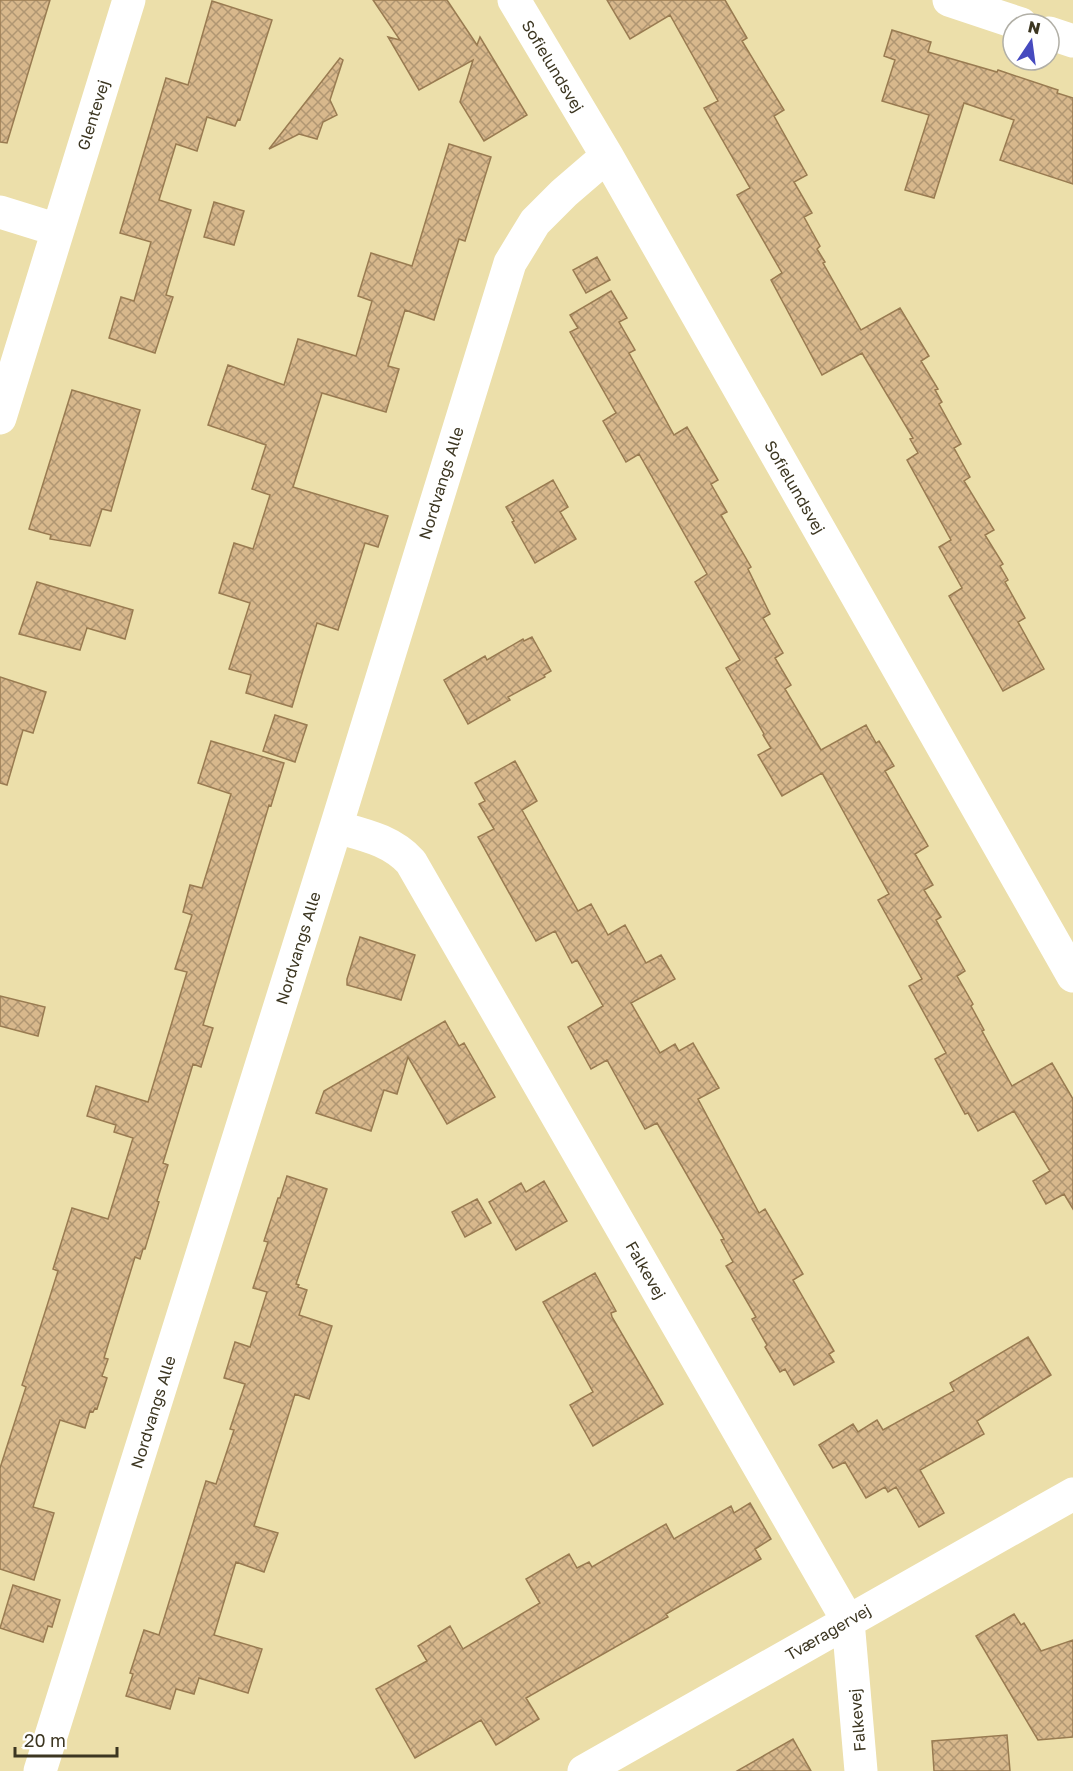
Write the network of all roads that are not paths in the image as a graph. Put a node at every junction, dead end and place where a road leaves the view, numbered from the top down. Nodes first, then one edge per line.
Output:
1 (129, 0) edge
2 (514, 0) edge
3 (949, 0) edge
4 (1001, 17) edge
5 (607, 156) junction
6 (0, 212) edge
7 (58, 230) junction
8 (0, 418) edge
9 (336, 827) junction
10 (1073, 976) edge
11 (1073, 1494) edge
12 (848, 1621) junction
13 (40, 1771) edge
14 (584, 1771) edge
15 (861, 1771) edge

1 - 7 street, Glentevej
2 - 5 street, Sofielundsvej
3 - 4 street
5 - 9 street, Nordvangs Alle
5 - 10 street, Sofielundsvej
6 - 7 street
7 - 8 street, Glentevej
9 - 12 street, Falkevej
9 - 13 street, Nordvangs Alle
11 - 12 street, Tværagervej
12 - 14 street, Tværagervej
12 - 15 street, Falkevej

